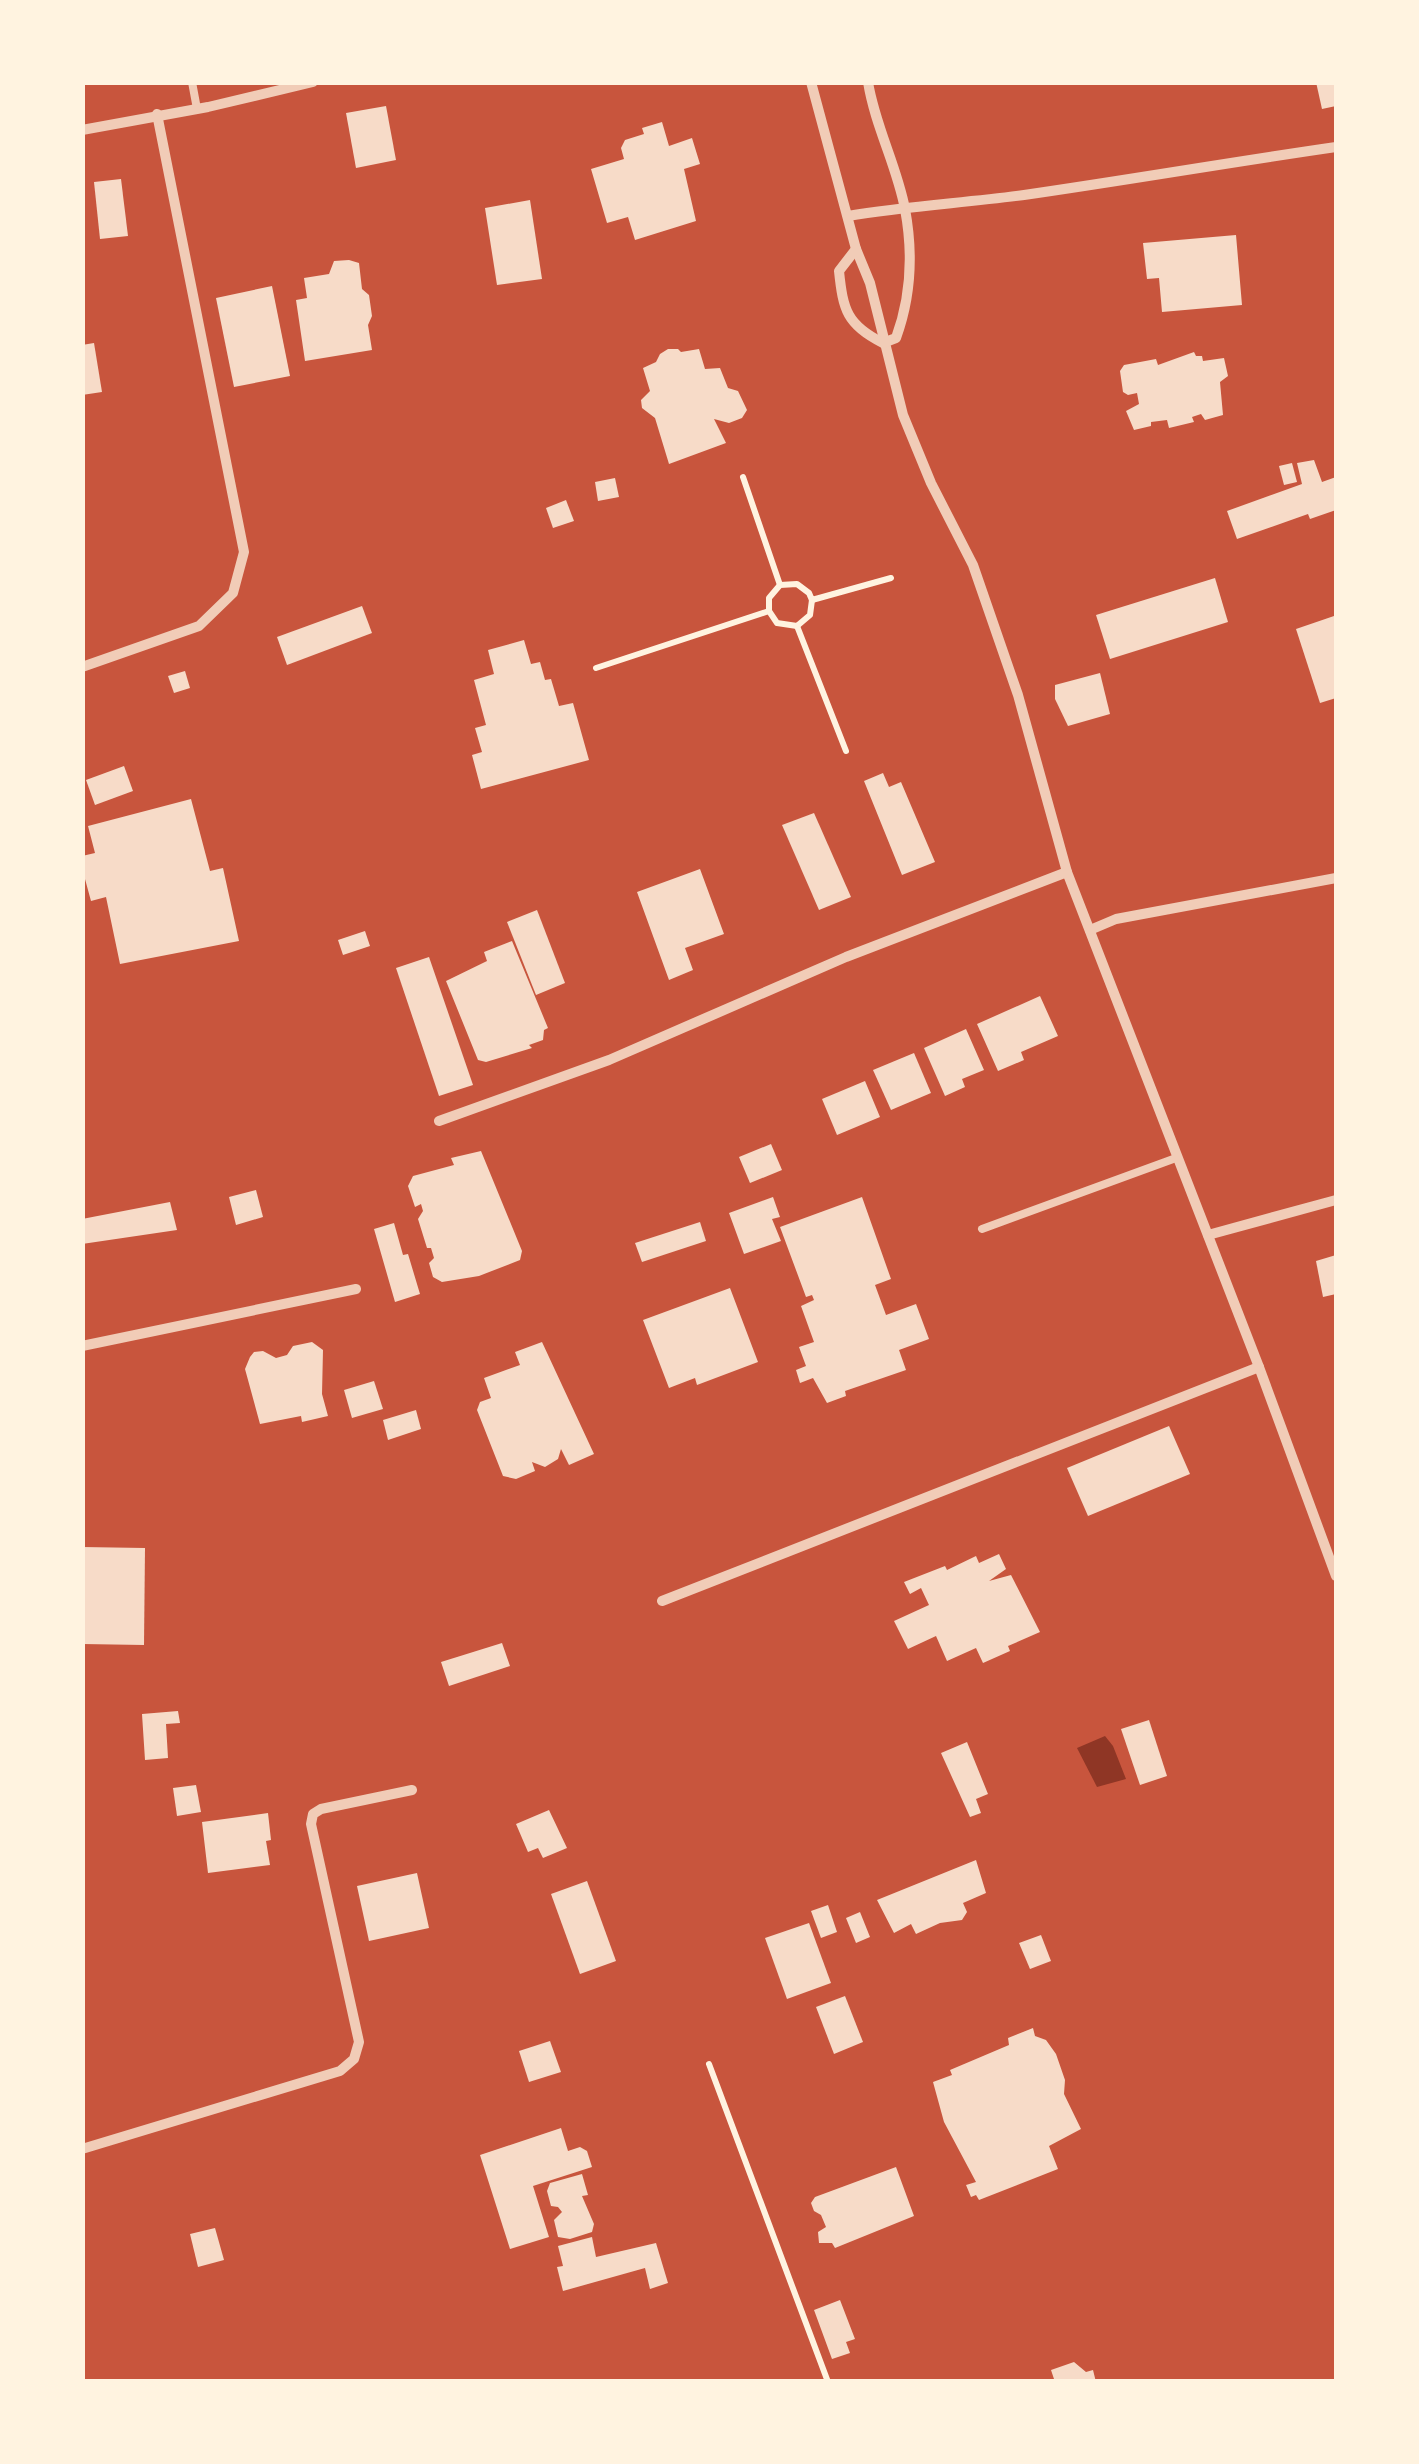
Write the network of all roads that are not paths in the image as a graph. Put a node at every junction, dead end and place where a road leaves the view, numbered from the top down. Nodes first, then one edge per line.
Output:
1 (192, 82) edge
2 (314, 82) edge
3 (810, 82) edge
4 (868, 82) edge
5 (197, 108) junction
6 (157, 114) junction
7 (82, 130) edge
8 (1336, 148) edge
9 (905, 206) junction
10 (848, 216) junction
11 (856, 248) junction
12 (883, 344) junction
13 (82, 667) edge
14 (1066, 872) junction
15 (1336, 878) edge
16 (1090, 930) junction
17 (439, 1121) dead end
18 (1176, 1158) junction
19 (1336, 1200) edge
20 (982, 1229) dead end
21 (1208, 1235) junction
22 (356, 1289) dead end
23 (82, 1346) edge
24 (1259, 1367) junction
25 (1336, 1576) edge
26 (662, 1601) dead end
27 (412, 1790) dead end
28 (82, 2149) edge

1 - 5 lane
2 - 5 street
3 - 10 street
4 - 9 street
5 - 6 street
6 - 7 street
6 - 13 street
8 - 9 street
9 - 10 street
9 - 12 street
10 - 11 street
11 - 12 street
11 - 12 street
12 - 14 street
14 - 16 street
14 - 17 street
15 - 16 street
16 - 18 street
18 - 20 lane
18 - 21 street
19 - 21 street
21 - 24 street
22 - 23 street
24 - 25 street
24 - 26 street
27 - 28 street

